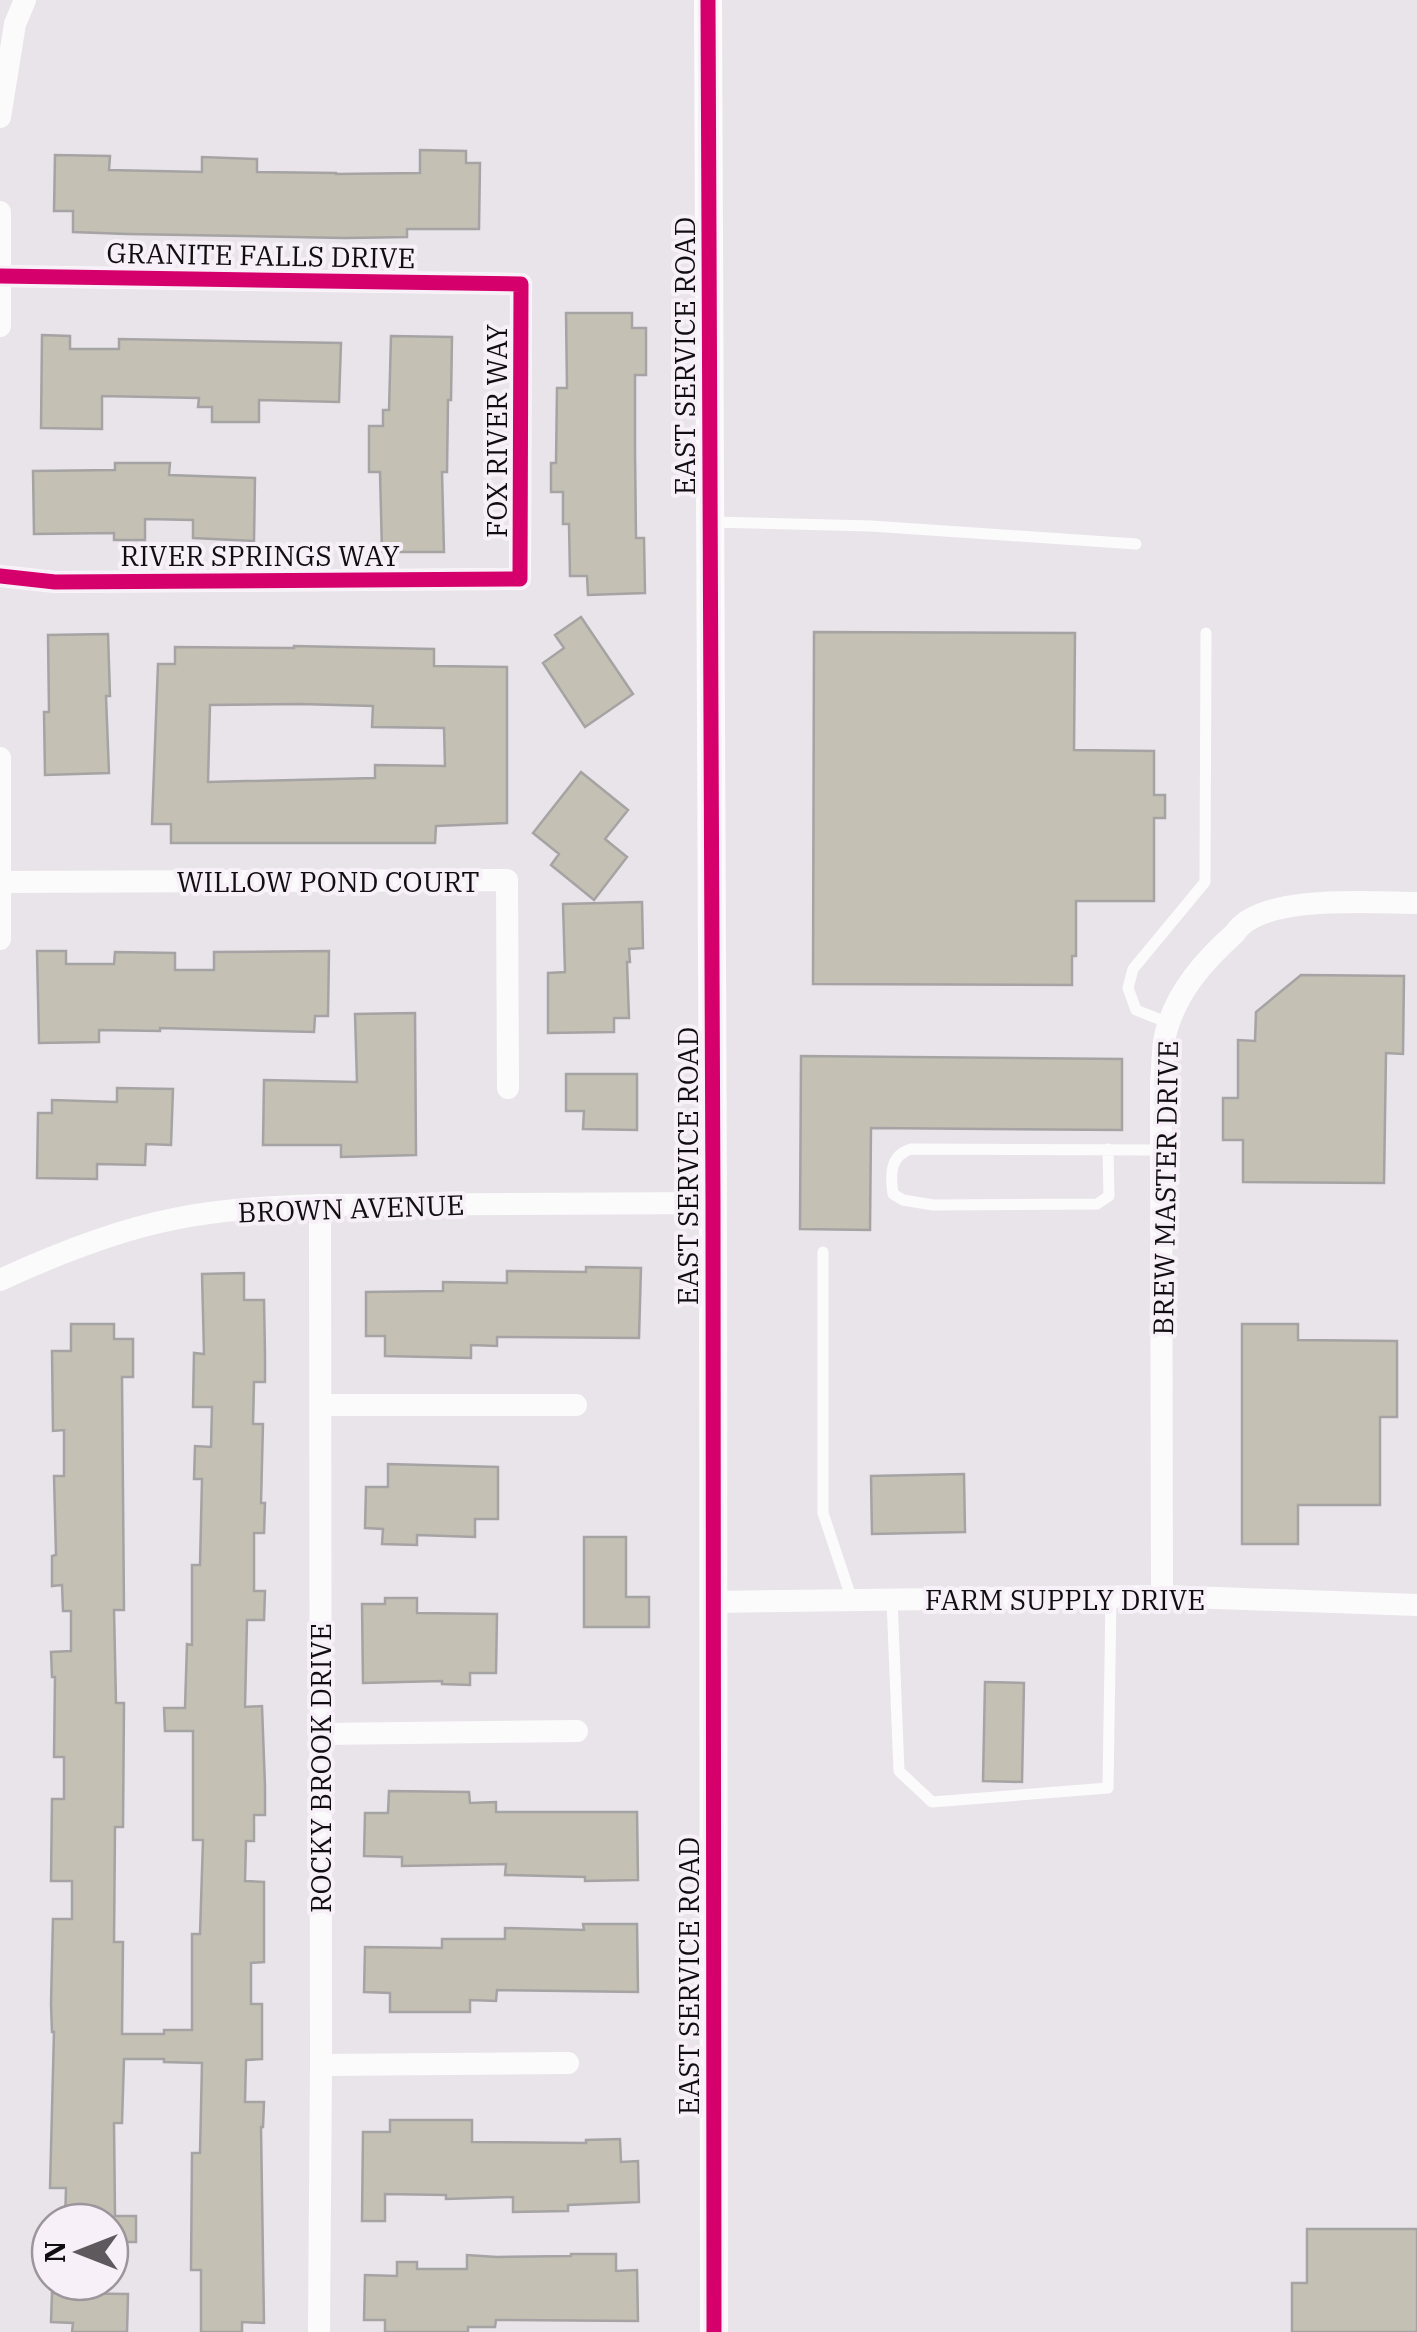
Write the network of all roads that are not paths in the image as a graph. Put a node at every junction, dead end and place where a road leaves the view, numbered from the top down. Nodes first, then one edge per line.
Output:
1 (25, 0) edge
2 (708, 0) edge
3 (0, 117) edge
4 (0, 212) edge
5 (0, 276) edge
6 (521, 284) joint
7 (0, 326) edge
8 (710, 522) junction
9 (1136, 544) dead end
10 (0, 576) edge
11 (520, 578) joint
12 (1206, 633) dead end
13 (0, 758) edge
14 (1, 882) edge
15 (1417, 903) edge
16 (0, 939) edge
17 (1169, 1023) junction
18 (508, 1088) dead end
19 (1108, 1149) junction
20 (1161, 1150) junction
21 (713, 1203) junction
22 (320, 1205) junction
23 (823, 1252) dead end
24 (0, 1280) edge
25 (320, 1405) junction
26 (576, 1405) dead end
27 (1162, 1596) junction
28 (1111, 1597) junction
29 (852, 1600) junction
30 (892, 1600) junction
31 (713, 1602) junction
32 (1417, 1605) edge
33 (577, 1732) dead end
34 (319, 1734) junction
35 (568, 2063) dead end
36 (321, 2066) junction
37 (319, 2332) edge
38 (714, 2332) edge

1 - 3 street
2 - 8 street, EAST SERVICE ROAD
4 - 5 street
5 - 6 street, GRANITE FALLS DRIVE
5 - 7 street
6 - 11 street, FOX RIVER WAY
8 - 9 lane
8 - 21 street, EAST SERVICE ROAD
10 - 11 street, RIVER SPRINGS WAY
12 - 17 lane
13 - 14 street
14 - 16 street
14 - 18 street, WILLOW POND COURT
15 - 17 street, BREW MASTER DRIVE
17 - 20 street, BREW MASTER DRIVE
19 - 19 lane
19 - 20 lane
20 - 27 street, BREW MASTER DRIVE
21 - 22 street, BROWN AVENUE
21 - 31 street, EAST SERVICE ROAD
22 - 24 street, BROWN AVENUE
22 - 25 street, ROCKY BROOK DRIVE
23 - 29 lane
25 - 26 street
25 - 34 street, ROCKY BROOK DRIVE
27 - 28 street, FARM SUPPLY DRIVE
27 - 32 street, FARM SUPPLY DRIVE
28 - 30 street, FARM SUPPLY DRIVE
28 - 30 lane
29 - 30 street, FARM SUPPLY DRIVE
29 - 31 street, FARM SUPPLY DRIVE
31 - 38 street, EAST SERVICE ROAD
33 - 34 street
34 - 36 street, ROCKY BROOK DRIVE
35 - 36 street
36 - 37 street, ROCKY BROOK DRIVE

